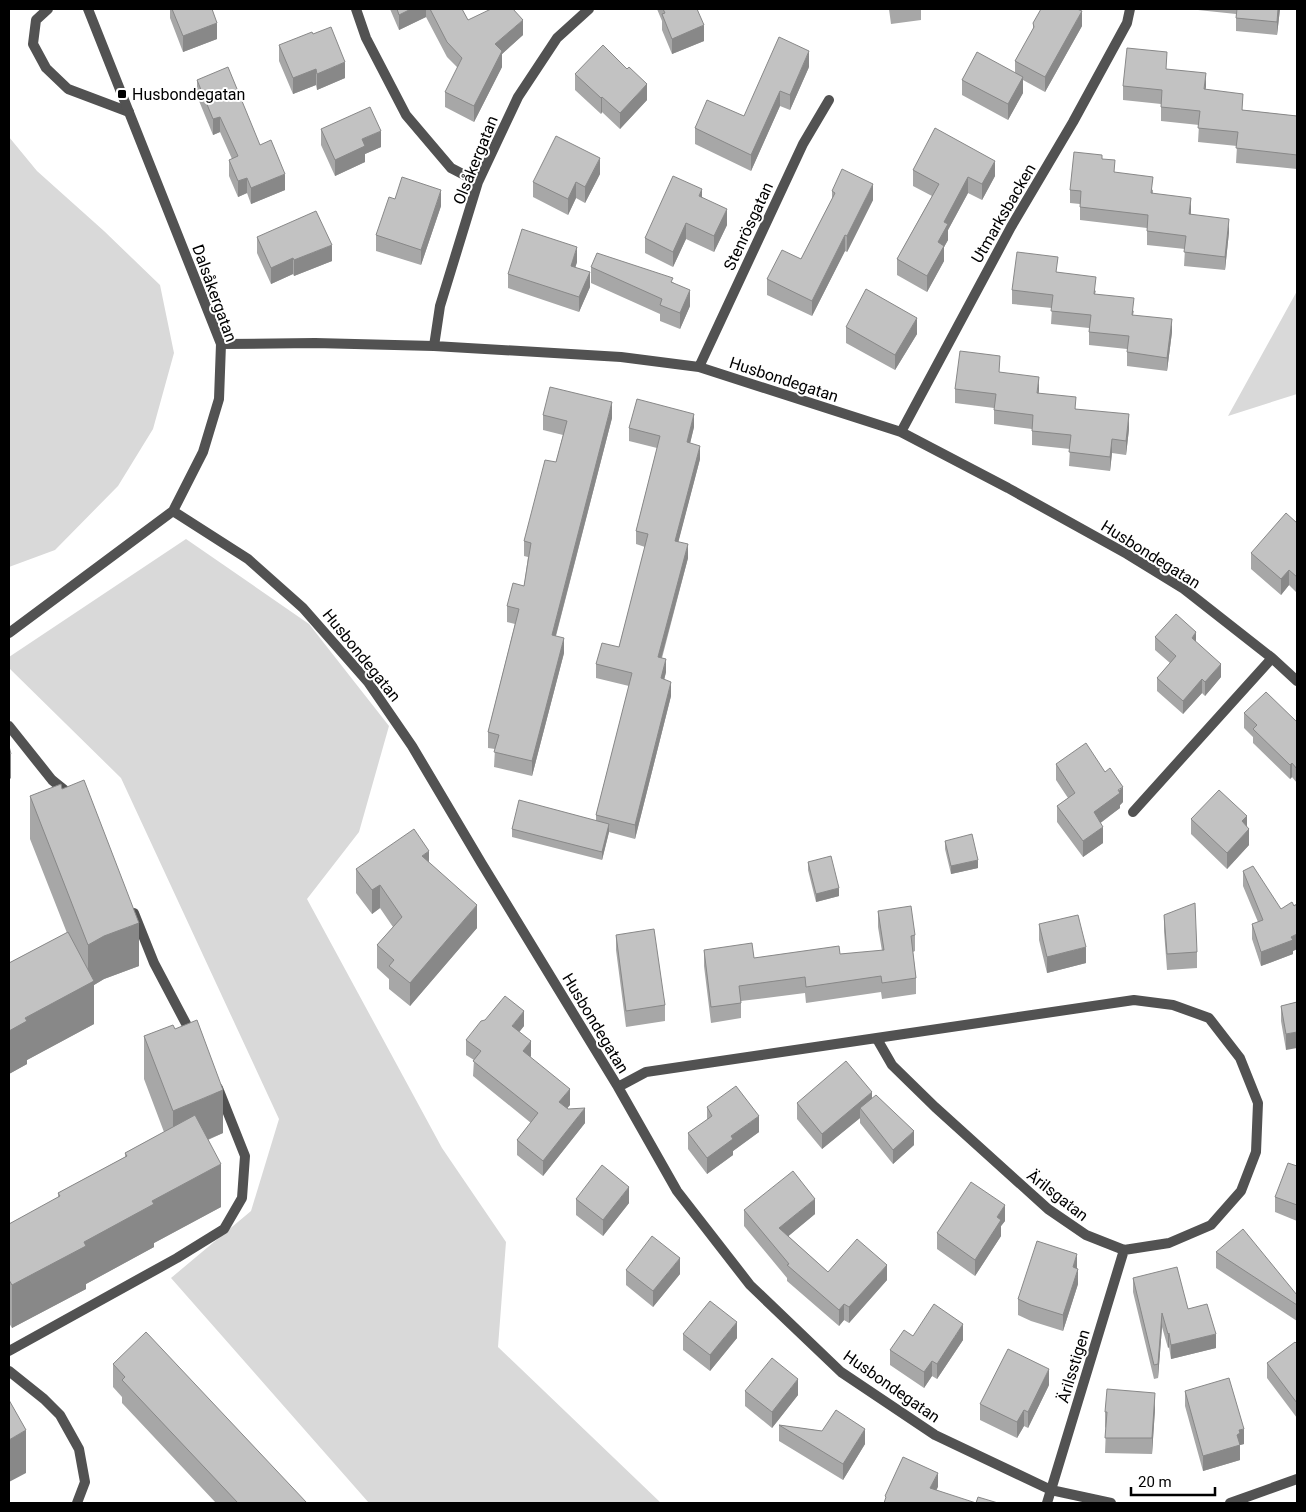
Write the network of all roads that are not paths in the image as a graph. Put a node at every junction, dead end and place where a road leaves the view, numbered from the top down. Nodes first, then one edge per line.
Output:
1 (48, 9) edge
2 (88, 9) edge
3 (356, 9) edge
4 (589, 9) edge
5 (1130, 9) edge
6 (829, 100) dead end
7 (129, 112) junction
8 (478, 182) junction
9 (221, 344) junction
10 (434, 346) junction
11 (699, 367) junction
12 (901, 432) junction
13 (173, 511) junction
14 (9, 633) edge
15 (1272, 658) junction
16 (1297, 681) edge
17 (9, 726) edge
18 (78, 801) edge
19 (1133, 812) dead end
20 (128, 900) edge
21 (877, 1039) junction
22 (196, 1042) edge
23 (213, 1076) edge
24 (618, 1087) junction
25 (1124, 1250) junction
26 (9, 1350) edge
27 (9, 1371) edge
28 (1297, 1479) edge
29 (1051, 1490) junction
30 (77, 1503) edge
31 (1047, 1503) edge
32 (1111, 1503) edge
33 (1230, 1503) edge

1 - 7 street
2 - 7 street, Dalsåkergatan
3 - 8 street
4 - 8 street, Olsåkergatan
5 - 12 street, Utmarksbacken
6 - 11 street, Stenrösgatan
7 - 9 street, Dalsåkergatan
8 - 10 street, Olsåkergatan
9 - 10 street, Husbondegatan
9 - 13 street, Dalsåkergatan
10 - 11 street, Husbondegatan
11 - 12 street, Husbondegatan
12 - 15 street, Husbondegatan
13 - 14 street, Dalsåkergatan
13 - 24 street, Husbondegatan
15 - 16 street, Husbondegatan
15 - 19 street
17 - 18 street
20 - 22 street
21 - 24 street
21 - 25 street, Ärilsgatan
21 - 25 street
23 - 26 street
24 - 29 street, Husbondegatan
25 - 29 street, Ärilsstigen
27 - 30 street
28 - 33 street
29 - 31 street
29 - 32 street, Husbondegatan

